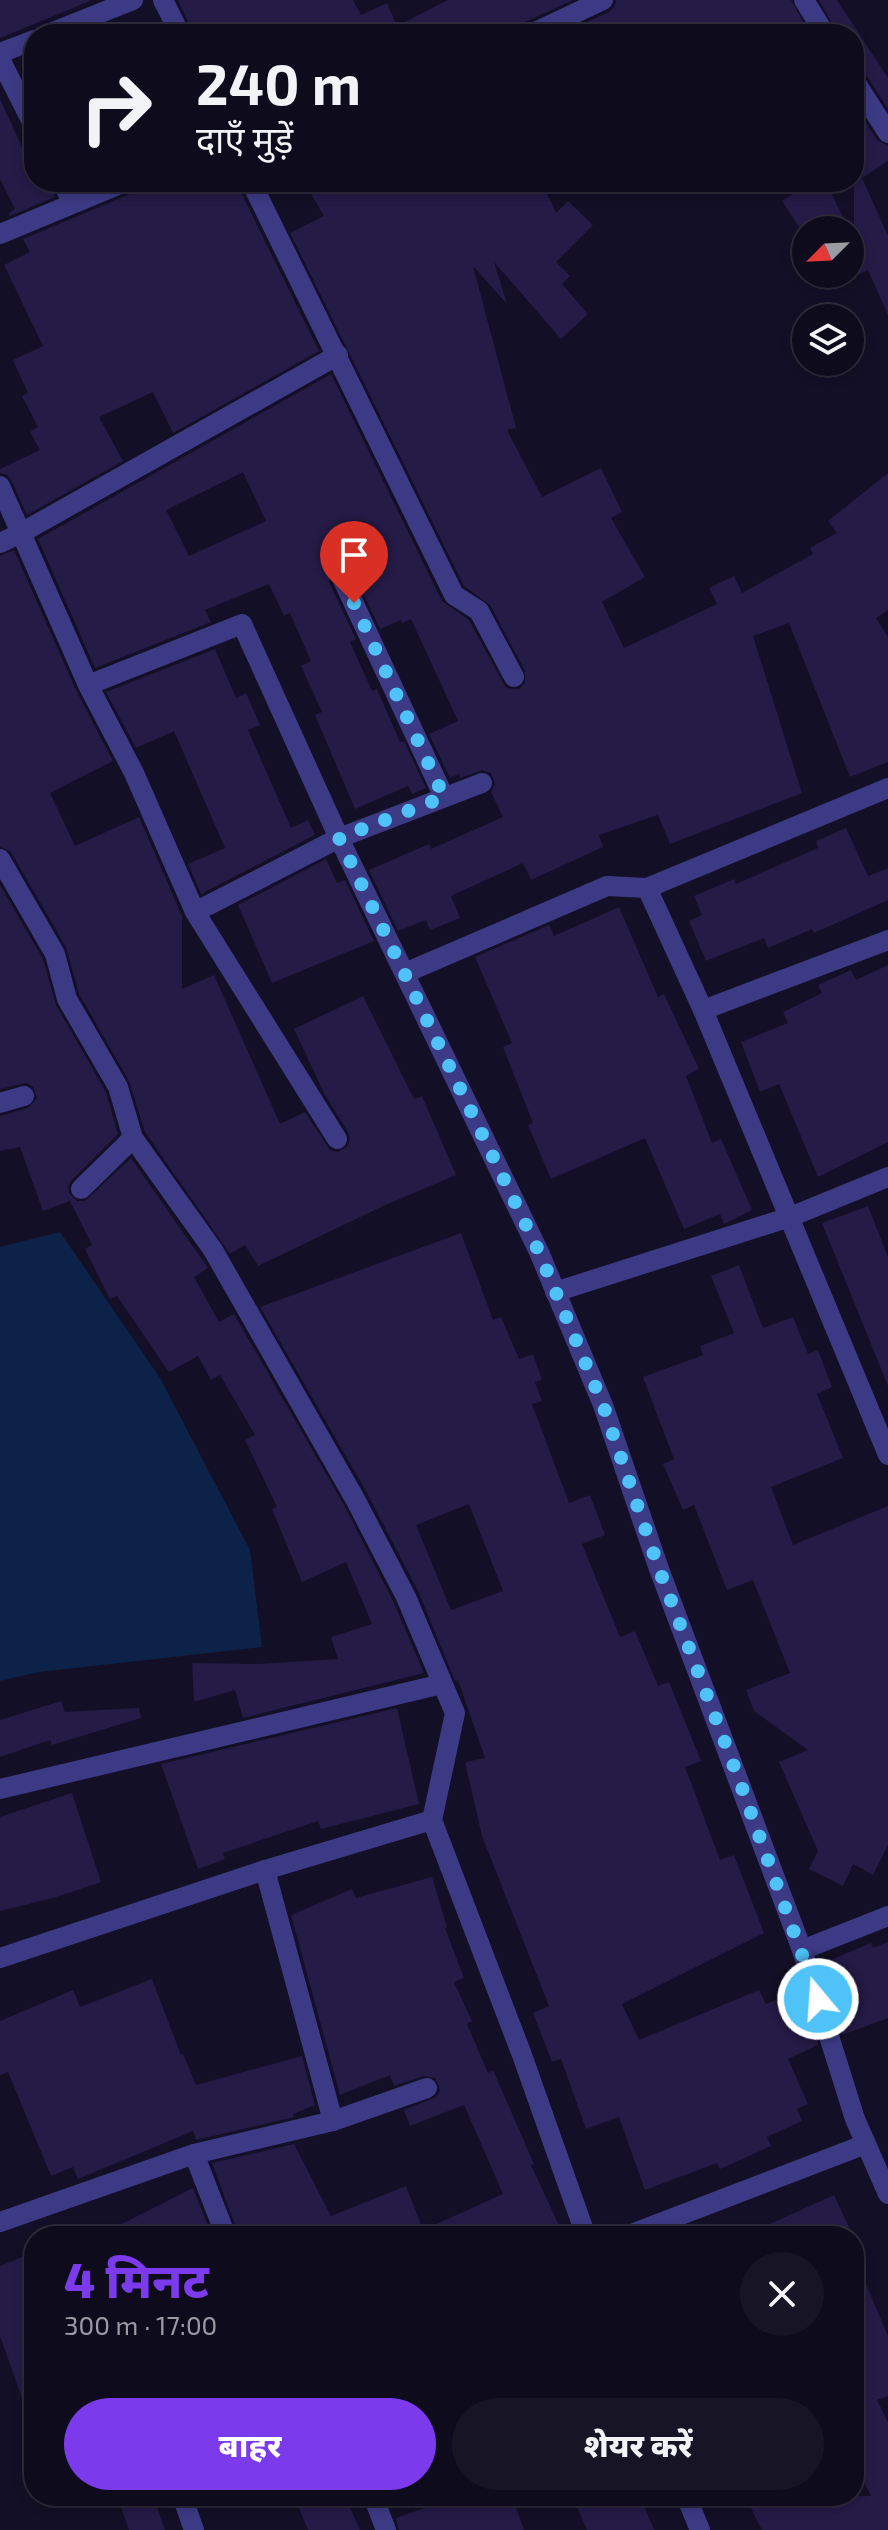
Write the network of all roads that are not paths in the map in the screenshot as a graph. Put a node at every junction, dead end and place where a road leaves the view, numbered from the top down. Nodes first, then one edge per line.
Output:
1 (133, 0) edge
2 (163, 0) edge
3 (603, 0) edge
4 (804, 0) edge
5 (73, 24) edge
6 (175, 24) edge
7 (552, 24) edge
8 (819, 24) edge
9 (24, 45) edge
10 (0, 56) edge
11 (864, 96) edge
12 (24, 105) edge
13 (888, 133) edge
14 (67, 192) edge
15 (100, 192) edge
16 (260, 192) edge
17 (73, 203) junction
18 (0, 234) edge
19 (338, 355) junction
20 (0, 486) edge
21 (21, 533) junction
22 (0, 543) edge
23 (341, 576) dead end
24 (514, 677) dead end
25 (88, 685) junction
26 (482, 783) dead end
27 (888, 788) edge
28 (444, 797) junction
29 (339, 838) junction
30 (0, 859) edge
31 (647, 888) junction
32 (195, 912) junction
33 (888, 940) edge
34 (405, 973) junction
35 (703, 1010) junction
36 (24, 1096) dead end
37 (0, 1103) edge
38 (133, 1138) junction
39 (337, 1139) dead end
40 (888, 1177) edge
41 (81, 1189) dead end
42 (790, 1217) junction
43 (555, 1292) junction
44 (882, 1423) edge
45 (888, 1455) edge
46 (442, 1684) junction
47 (0, 1789) edge
48 (432, 1820) junction
49 (265, 1870) junction
50 (888, 1916) edge
51 (802, 1950) junction
52 (0, 1958) edge
53 (427, 2088) dead end
54 (333, 2121) junction
55 (866, 2144) junction
56 (194, 2154) junction
57 (883, 2167) edge
58 (888, 2194) edge
59 (0, 2222) edge
60 (222, 2226) edge
61 (582, 2226) edge
62 (652, 2226) edge
63 (186, 2506) edge
64 (377, 2506) edge
65 (690, 2506) edge
66 (194, 2530) edge
67 (386, 2530) edge
68 (700, 2530) edge

1 - 5 street
2 - 6 street
3 - 7 street
4 - 8 street
9 - 10 street
10 - 12 street
11 - 13 street
14 - 17 street
15 - 17 street
16 - 19 street
17 - 18 street
19 - 21 street
19 - 24 street
20 - 21 street
21 - 22 street
21 - 25 street
23 - 28 street
25 - 29 street
25 - 32 street
26 - 28 street
27 - 31 street
28 - 29 street
29 - 32 street
29 - 34 street
30 - 38 street
31 - 34 street
31 - 35 street
32 - 39 street
33 - 35 street
34 - 43 street
35 - 42 street
36 - 37 street
38 - 41 street
38 - 46 street
40 - 42 street
42 - 43 street
42 - 44 street
43 - 51 street
44 - 45 street
46 - 47 street
46 - 48 street
48 - 49 street
48 - 61 street
49 - 52 street
49 - 54 street
50 - 51 street
51 - 55 street
53 - 54 street
54 - 56 street
55 - 57 street
55 - 62 street
56 - 59 street
56 - 60 street
57 - 58 street
63 - 66 street
64 - 67 street
65 - 68 street

